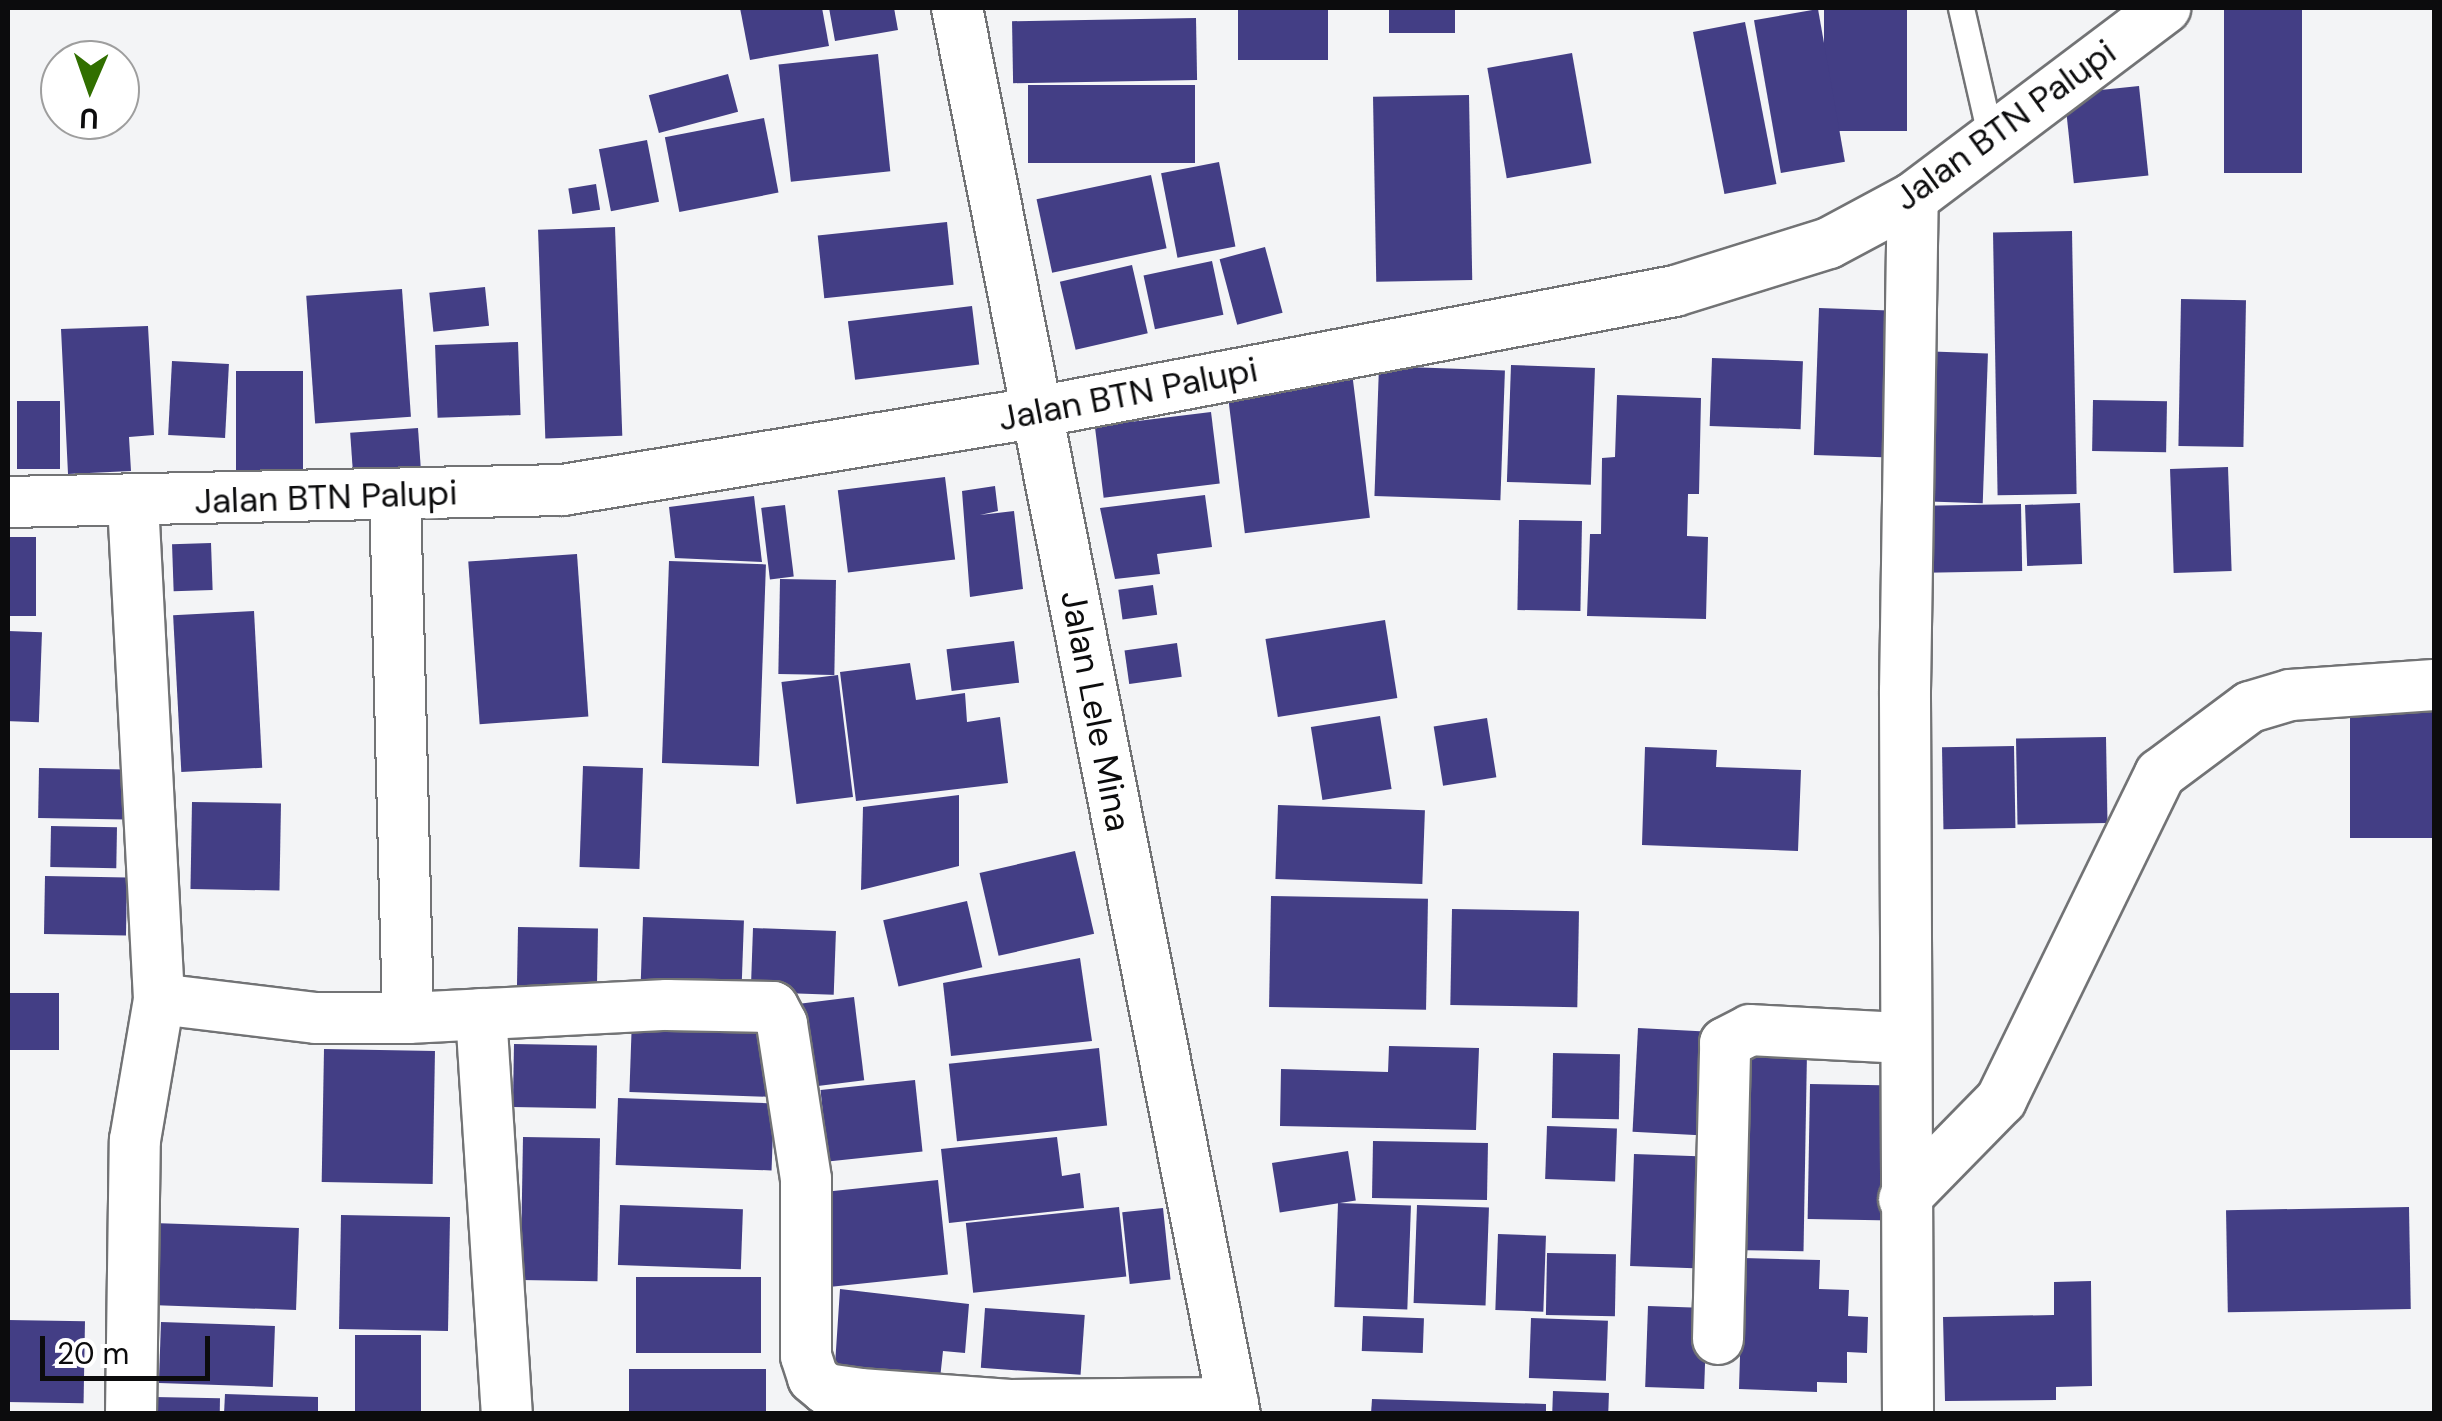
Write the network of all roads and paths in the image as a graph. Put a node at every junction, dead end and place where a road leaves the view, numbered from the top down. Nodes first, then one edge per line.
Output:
1 (958, 8) edge
2 (1961, 8) edge
3 (2165, 8) edge
4 (1991, 139) junction
5 (1913, 198) junction
6 (1037, 412) junction
7 (395, 495) junction
8 (8, 502) edge
9 (132, 502) junction
10 (2434, 685) edge
11 (159, 1000) junction
12 (481, 1014) junction
13 (408, 1018) junction
14 (1904, 1038) junction
15 (1904, 1199) junction
16 (1718, 1339) dead end
17 (1234, 1408) edge
18 (132, 1414) edge
19 (507, 1414) edge
20 (1908, 1414) edge

1 - 6 street, Jalan Lele Mina
2 - 4 lane
3 - 4 street, Jalan BTN Palupi
4 - 5 street, Jalan BTN Palupi
5 - 6 street, Jalan BTN Palupi
5 - 14 street
6 - 7 street, Jalan BTN Palupi
6 - 17 street, Jalan Lele Mina
7 - 9 street, Jalan BTN Palupi
7 - 13 street
8 - 9 street, Jalan BTN Palupi
9 - 11 street
10 - 15 street
11 - 13 street
11 - 18 street
12 - 13 street
12 - 17 street
12 - 19 street
14 - 15 street
14 - 16 street
15 - 20 street

